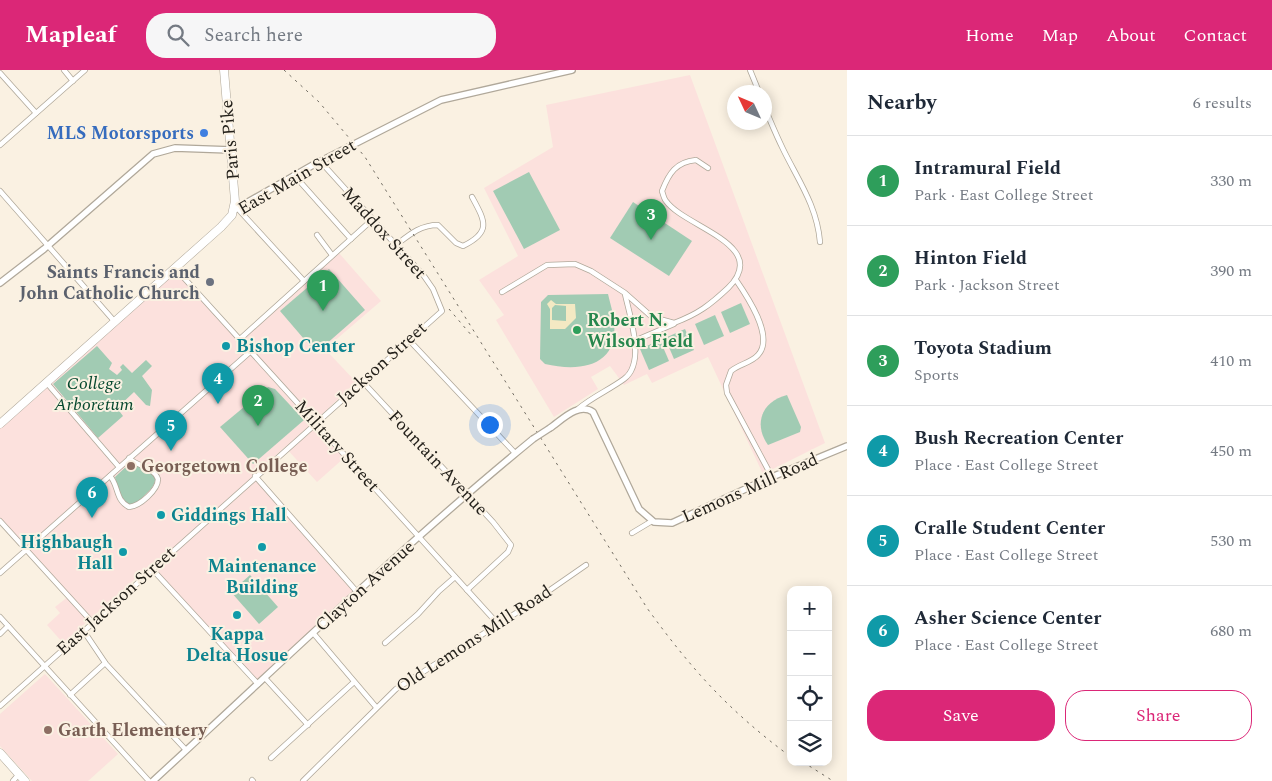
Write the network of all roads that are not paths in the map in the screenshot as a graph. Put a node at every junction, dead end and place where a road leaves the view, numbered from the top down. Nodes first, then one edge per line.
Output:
1 (64, 70) edge
2 (85, 70) edge
3 (224, 70) edge
4 (572, 70) edge
5 (750, 70) edge
6 (0, 73) edge
7 (73, 81) junction
8 (756, 85) edge
9 (36, 113) junction
10 (772, 125) edge
11 (0, 145) edge
12 (231, 150) junction
13 (320, 161) junction
14 (708, 168) dead end
15 (294, 175) junction
16 (0, 191) edge
17 (472, 197) dead end
18 (236, 209) junction
19 (373, 219) junction
20 (317, 235) dead end
21 (351, 239) junction
22 (820, 242) dead end
23 (48, 245) junction
24 (396, 245) junction
25 (332, 256) junction
26 (175, 268) junction
27 (736, 280) junction
28 (304, 282) junction
29 (0, 283) edge
30 (502, 292) dead end
31 (625, 293) junction
32 (442, 311) joint
33 (115, 322) junction
34 (674, 323) junction
35 (240, 339) junction
36 (409, 340) junction
37 (634, 341) junction
38 (250, 351) junction
39 (362, 381) junction
40 (46, 382) junction
41 (578, 409) junction
42 (316, 422) junction
43 (0, 424) edge
44 (847, 446) edge
45 (515, 453) junction
46 (129, 458) junction
47 (120, 467) junction
48 (110, 476) junction
49 (255, 476) junction
50 (772, 477) junction
51 (467, 495) junction
52 (0, 521) edge
53 (652, 521) junction
54 (632, 533) dead end
55 (420, 536) junction
56 (26, 550) junction
57 (586, 565) dead end
58 (152, 569) junction
59 (0, 572) edge
60 (455, 577) junction
61 (467, 590) junction
62 (358, 593) junction
63 (0, 617) edge
64 (92, 622) junction
65 (498, 624) junction
66 (8, 626) junction
67 (83, 630) junction
68 (0, 634) edge
69 (314, 634) junction
70 (385, 643) dead end
71 (105, 663) junction
72 (44, 666) junction
73 (265, 678) junction
74 (354, 682) junction
75 (258, 684) junction
76 (70, 695) junction
77 (0, 706) edge
78 (376, 707) junction
79 (308, 726) junction
80 (186, 750) junction
81 (0, 753) edge
82 (271, 758) dead end
83 (19, 774) junction
84 (13, 781) edge
85 (25, 781) edge
86 (149, 781) edge
87 (152, 781) edge
88 (303, 781) edge

1 - 7 street
2 - 7 street
3 - 12 main road, Paris Pike
4 - 13 street, East Main Street
5 - 8 street
6 - 9 street
7 - 9 street
9 - 11 street
10 - 22 street
12 - 18 main road, Paris Pike
12 - 23 street
13 - 15 street, East Main Street
13 - 19 street, Maddox Street
14 - 27 street
15 - 18 street, East Main Street
15 - 21 street
16 - 23 street
17 - 24 street
18 - 26 main road, East Main Street
18 - 28 street
19 - 21 street
19 - 24 street, Maddox Street
20 - 25 street
21 - 25 street
23 - 29 street
23 - 33 street
24 - 32 street, Maddox Street
25 - 28 street
26 - 33 main road, East Main Street
26 - 35 street, Military Street
27 - 34 street
27 - 50 street
28 - 35 street
30 - 31 street
31 - 34 street
31 - 37 street
32 - 36 street, Jackson Street
33 - 40 main road, East Main Street
34 - 37 street
35 - 38 street, Military Street
36 - 39 street, Jackson Street
36 - 45 street
37 - 41 street
38 - 42 street, Military Street
38 - 46 street
39 - 42 street, Jackson Street
39 - 51 street, Fountain Avenue
40 - 43 main road, East Main Street
40 - 47 street
41 - 45 street, Clayton Avenue, bridge
41 - 53 street
42 - 49 street, Jackson Street
42 - 55 street, Military Street
44 - 50 street, Lemons Mill Road
45 - 51 street, Clayton Avenue
46 - 47 street
46 - 48 street
47 - 48 street
48 - 56 street
49 - 58 street, East Jackson Street
49 - 62 street
50 - 53 street, Lemons Mill Road
51 - 55 street, Clayton Avenue
51 - 61 street, Fountain Avenue
52 - 56 street
53 - 54 street
55 - 60 street, Military Street
55 - 62 street, Clayton Avenue
56 - 59 street
56 - 64 street
57 - 65 street, Old Lemons Mill Road
58 - 64 street, East Jackson Street
58 - 75 street
60 - 61 street, Military Street
60 - 70 street
61 - 65 street, Military Street
62 - 69 street, Clayton Avenue
63 - 66 street
64 - 67 street, East Jackson Street
65 - 78 street, Old Lemons Mill Road
66 - 68 street
66 - 72 street
67 - 71 street
67 - 72 street, East Jackson Street
69 - 73 street, Clayton Avenue
69 - 74 street
71 - 76 street
71 - 80 street
72 - 76 street
72 - 77 street, East Jackson Street
73 - 75 street, Clayton Avenue
73 - 79 street
74 - 78 street
74 - 79 street
75 - 80 street, Clayton Avenue
76 - 86 street
78 - 88 street, Old Lemons Mill Road
79 - 82 street
80 - 87 street, Clayton Avenue
81 - 83 main road
83 - 84 street
83 - 85 main road

